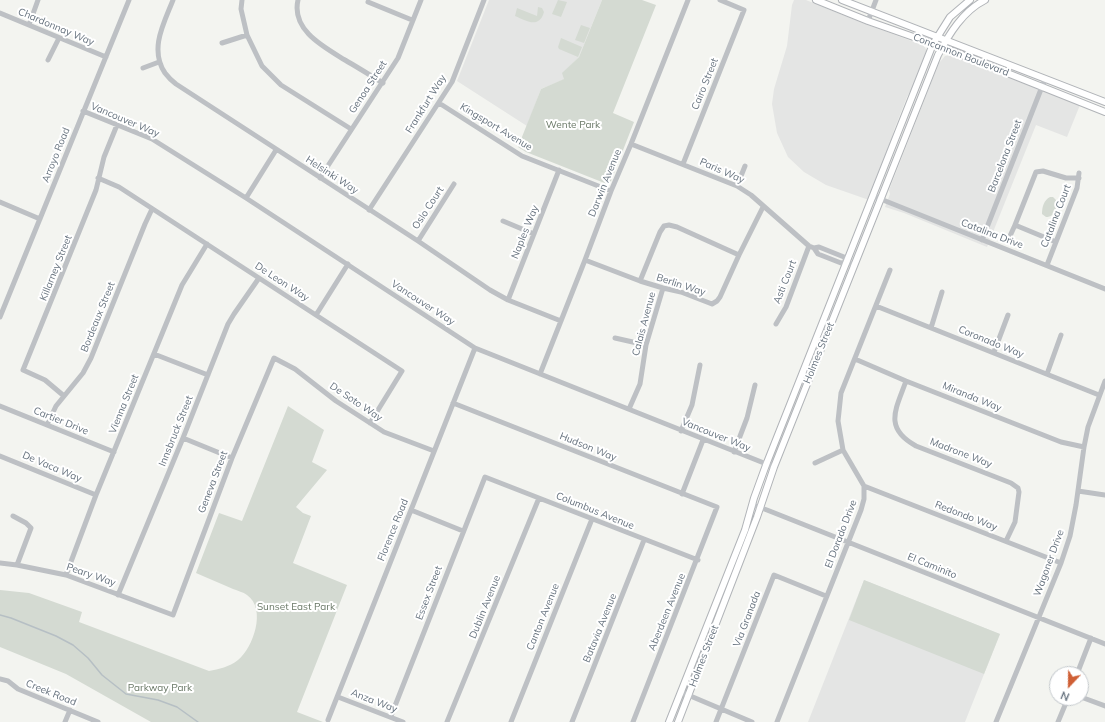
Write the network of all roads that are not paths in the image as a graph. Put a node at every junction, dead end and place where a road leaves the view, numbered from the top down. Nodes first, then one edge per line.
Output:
1 (38, 0) edge
2 (128, 0) edge
3 (173, 0) edge
4 (242, 0) edge
5 (298, 0) edge
6 (421, 0) edge
7 (484, 0) edge
8 (688, 0) edge
9 (720, 0) edge
10 (816, 0) edge
11 (842, 0) edge
12 (876, 0) edge
13 (970, 0) edge
14 (985, 0) edge
15 (368, 2) dead end
16 (872, 12) junction
17 (0, 13) edge
18 (412, 20) junction
19 (868, 21) junction
20 (29, 25) junction
21 (247, 35) junction
22 (59, 38) junction
23 (937, 38) junction
24 (946, 40) junction
25 (222, 43) dead end
26 (933, 44) junction
27 (942, 47) junction
28 (106, 57) junction
29 (48, 60) dead end
30 (159, 62) junction
31 (143, 68) dead end
32 (1045, 79) junction
33 (382, 83) junction
34 (1042, 87) junction
35 (1105, 102) edge
36 (439, 103) junction
37 (83, 111) junction
38 (1105, 112) edge
39 (117, 125) junction
40 (351, 129) junction
41 (631, 144) junction
42 (276, 150) junction
43 (683, 164) junction
44 (745, 166) dead end
45 (559, 170) junction
46 (98, 178) junction
47 (320, 178) junction
48 (454, 184) dead end
49 (737, 186) junction
50 (611, 191) junction
51 (873, 196) junction
52 (246, 198) junction
53 (881, 198) junction
54 (0, 202) edge
55 (763, 207) junction
56 (152, 209) junction
57 (369, 210) junction
58 (40, 219) junction
59 (503, 221) dead end
60 (1015, 225) junction
61 (534, 234) junction
62 (1010, 236) dead end
63 (982, 240) junction
64 (418, 241) junction
65 (1056, 242) junction
66 (207, 244) junction
67 (811, 247) junction
68 (739, 255) junction
69 (585, 260) junction
70 (847, 262) junction
71 (348, 264) junction
72 (854, 265) junction
73 (1047, 265) junction
74 (890, 270) dead end
75 (259, 278) junction
76 (640, 281) junction
77 (663, 288) junction
78 (1105, 289) edge
79 (942, 292) dead end
80 (508, 300) junction
81 (876, 306) junction
82 (316, 315) junction
83 (1008, 315) dead end
84 (0, 316) edge
85 (561, 321) junction
86 (776, 324) dead end
87 (931, 328) junction
88 (1061, 335) dead end
89 (615, 338) dead end
90 (646, 345) junction
91 (475, 348) junction
92 (994, 352) junction
93 (154, 354) junction
94 (274, 358) joint
95 (854, 359) junction
96 (700, 365) dead end
97 (540, 374) junction
98 (1047, 374) junction
99 (208, 376) junction
100 (906, 381) junction
101 (1105, 381) edge
102 (755, 385) dead end
103 (1100, 395) junction
104 (64, 396) junction
105 (453, 403) junction
106 (0, 406) edge
107 (629, 409) junction
108 (370, 422) junction
109 (47, 425) junction
110 (681, 431) junction
111 (184, 438) junction
112 (703, 440) junction
113 (1084, 447) junction
114 (843, 450) junction
115 (434, 451) junction
116 (114, 452) junction
117 (734, 452) junction
118 (0, 456) edge
119 (232, 458) junction
120 (815, 463) dead end
121 (766, 465) junction
122 (774, 468) junction
123 (485, 477) joint
124 (864, 486) junction
125 (1078, 491) junction
126 (682, 494) junction
127 (96, 495) junction
128 (1105, 496) edge
129 (539, 498) junction
130 (753, 505) junction
131 (717, 507) joint
132 (760, 507) junction
133 (411, 510) junction
134 (13, 516) dead end
135 (592, 519) junction
136 (463, 531) junction
137 (644, 540) junction
138 (1006, 541) junction
139 (849, 543) junction
140 (698, 560) junction
141 (0, 563) edge
142 (1061, 563) junction
143 (17, 565) junction
144 (66, 575) junction
145 (118, 594) junction
146 (826, 596) junction
147 (173, 615) joint
148 (1038, 618) junction
149 (1091, 638) junction
150 (1105, 644) edge
151 (1080, 666) edge
152 (0, 679) edge
153 (681, 692) junction
154 (338, 696) junction
155 (689, 696) junction
156 (1089, 700) edge
157 (1065, 706) edge
158 (1105, 706) edge
159 (70, 710) junction
160 (721, 710) junction
161 (391, 716) junction
162 (328, 720) dead end
163 (65, 722) edge
164 (98, 722) edge
165 (403, 722) edge
166 (447, 722) edge
167 (511, 722) edge
168 (572, 722) edge
169 (633, 722) edge
170 (669, 722) edge
171 (678, 722) edge
172 (716, 722) edge
173 (752, 722) edge
174 (777, 722) edge
175 (996, 722) edge
176 (1058, 722) edge

1 - 20 street
2 - 28 street, Arroyo Road
3 - 30 street
4 - 21 street
5 - 33 street
6 - 18 street, Genoa Street
7 - 36 street, Frankfurt Way
8 - 41 street, Darwin Avenue
9 - 43 street, Cairo Street
10 - 19 main road, Concannon Boulevard
11 - 16 main road, Concannon Boulevard
12 - 16 street
13 - 23 main road, Holmes Street
14 - 24 main road, Holmes Street
15 - 18 street
16 - 19 street
16 - 23 main road, Concannon Boulevard
17 - 20 street, Chardonnay Way
18 - 33 street, Genoa Street
19 - 26 main road, Concannon Boulevard
20 - 22 street, Chardonnay Way
21 - 25 street
21 - 40 street
22 - 28 street, Chardonnay Way
22 - 29 street
23 - 24 main road, Concannon Boulevard
23 - 26 main road, Holmes Street
24 - 27 main road, Holmes Street
24 - 32 main road, Concannon Boulevard
26 - 27 main road, Concannon Boulevard
26 - 51 main road, Holmes Street
27 - 34 main road, Concannon Boulevard
27 - 53 main road, Holmes Street
28 - 37 street, Arroyo Road
30 - 31 street
30 - 42 street, Helsinki Way
32 - 34 street, Barcelona Street
32 - 35 main road, Concannon Boulevard
33 - 40 street, Genoa Street
34 - 38 main road, Concannon Boulevard
34 - 63 street, Barcelona Street
36 - 45 street, Kingsport Avenue
36 - 57 street, Frankfurt Way
37 - 39 street, Vancouver Way
37 - 58 street, Arroyo Road
39 - 46 street, Killarney Street
39 - 52 street, Vancouver Way
40 - 47 street, Genoa Street
41 - 43 street, Paris Way
41 - 50 street, Darwin Avenue
42 - 47 street, Helsinki Way
42 - 52 street
43 - 49 street, Paris Way
44 - 49 street
45 - 50 street, Kingsport Avenue
45 - 61 street, Naples Way
46 - 56 street, De Leon Way
46 - 104 street, Killarney Street
47 - 57 street, Helsinki Way
48 - 64 street, Oslo Court
49 - 55 street, Paris Way
50 - 69 street, Darwin Avenue
51 - 53 street, Catalina Drive
51 - 70 main road, Holmes Street
52 - 71 street, Vancouver Way
53 - 63 street, Catalina Drive
53 - 72 main road, Holmes Street
54 - 58 street
55 - 67 street, Paris Way
55 - 68 street, Berlin Way
56 - 66 street, De Leon Way
56 - 104 street, Bordeaux Street
57 - 64 street, Helsinki Way
58 - 84 street, Arroyo Road
59 - 61 street
60 - 62 street
60 - 65 street
60 - 65 street, Catalina Court
61 - 80 street, Naples Way
63 - 73 street, Catalina Drive
64 - 80 street, Helsinki Way
65 - 73 street, Catalina Court
66 - 75 street, De Leon Way
66 - 93 street, Vienna Street
67 - 70 street, Paris Way
67 - 86 street, Asti Court
68 - 76 street
68 - 77 street, Berlin Way
69 - 76 street, Berlin Way
69 - 85 street, Darwin Avenue
70 - 72 street, Paris Way
70 - 121 main road, Holmes Street
71 - 82 street
71 - 91 street, Vancouver Way
72 - 122 main road, Holmes Street
73 - 78 street, Catalina Drive
74 - 81 street
75 - 82 street, De Leon Way
75 - 99 street, Innsbruck Street
76 - 77 street, Berlin Way
77 - 90 street, Calais Avenue
79 - 87 street
80 - 85 street, Helsinki Way
81 - 87 street, Coronado Way
81 - 95 street
82 - 108 street, De Leon Way
83 - 92 street
85 - 97 street, Darwin Avenue
87 - 92 street, Coronado Way
88 - 98 street
89 - 90 street
90 - 107 street, Calais Avenue
91 - 97 street, Vancouver Way
91 - 105 street, Florence Road
92 - 98 street, Coronado Way
93 - 99 street
93 - 116 street, Vienna Street
94 - 108 street, De Soto Way
94 - 119 street, Geneva Street
95 - 100 street, Miranda Way
95 - 114 street
96 - 110 street
97 - 107 street, Vancouver Way
98 - 103 street, Coronado Way
99 - 111 street, Innsbruck Street
100 - 113 street, Miranda Way
100 - 138 street, Madrone Way
101 - 103 street, Wagoner Drive
102 - 117 street
103 - 113 street, Wagoner Drive
104 - 109 street, Bordeaux Street
105 - 115 street, Florence Road
105 - 126 street, Hudson Way
106 - 109 street, Cartier Drive
107 - 110 street, Vancouver Way
108 - 115 street, De Soto Way
109 - 116 street, Cartier Drive
110 - 112 street, Vancouver Way
111 - 119 street
111 - 145 street, Innsbruck Street
112 - 117 street, Vancouver Way
112 - 126 street
113 - 125 street, Wagoner Drive
114 - 120 street
114 - 124 street
115 - 133 street, Florence Road
116 - 127 street, Vienna Street
117 - 121 street, Vancouver Way
118 - 127 street, De Vaca Way
119 - 147 street, Geneva Street
121 - 122 street, Vancouver Way
121 - 130 main road, Holmes Street
122 - 132 main road, Holmes Street
123 - 129 street, Columbus Avenue
123 - 136 street, Essex Street
124 - 138 street, Redondo Way
124 - 139 street, El Dorado Drive
125 - 128 street
125 - 142 street, Wagoner Drive
126 - 131 street, Hudson Way
127 - 144 street, Vienna Street
129 - 135 street, Columbus Avenue
129 - 166 street, Dublin Avenue
130 - 132 street, El Caminito
130 - 153 main road, Holmes Street
131 - 140 street, Aberdeen Avenue
132 - 139 street, El Caminito
132 - 155 main road, Holmes Street
133 - 136 street
133 - 154 street, Florence Road
134 - 143 street
135 - 137 street, Columbus Avenue
135 - 167 street, Canton Avenue
136 - 161 street, Essex Street
137 - 140 street, Columbus Avenue
137 - 168 street, Batavia Avenue
138 - 142 street, Redondo Way
139 - 146 street, El Dorado Drive
139 - 148 street, El Caminito
140 - 169 street, Aberdeen Avenue
141 - 143 street, Peary Way
142 - 148 street, Wagoner Drive
143 - 144 street, Peary Way
144 - 145 street, Peary Way
145 - 147 street, Peary Way
146 - 160 street, Via Granada
146 - 174 street, El Dorado Drive
148 - 149 street, El Caminito
148 - 175 street, Wagoner Drive
149 - 150 street, El Caminito
149 - 151 street
152 - 159 street, Creek Road
153 - 155 street
153 - 170 main road, Holmes Street
154 - 161 street, Anza Way
154 - 162 street, Florence Road
155 - 160 street
155 - 171 main road, Holmes Street
156 - 158 street
157 - 176 street
159 - 163 street
159 - 164 street, Creek Road
160 - 172 street, Via Granada
160 - 173 street
161 - 165 street, Anza Way

